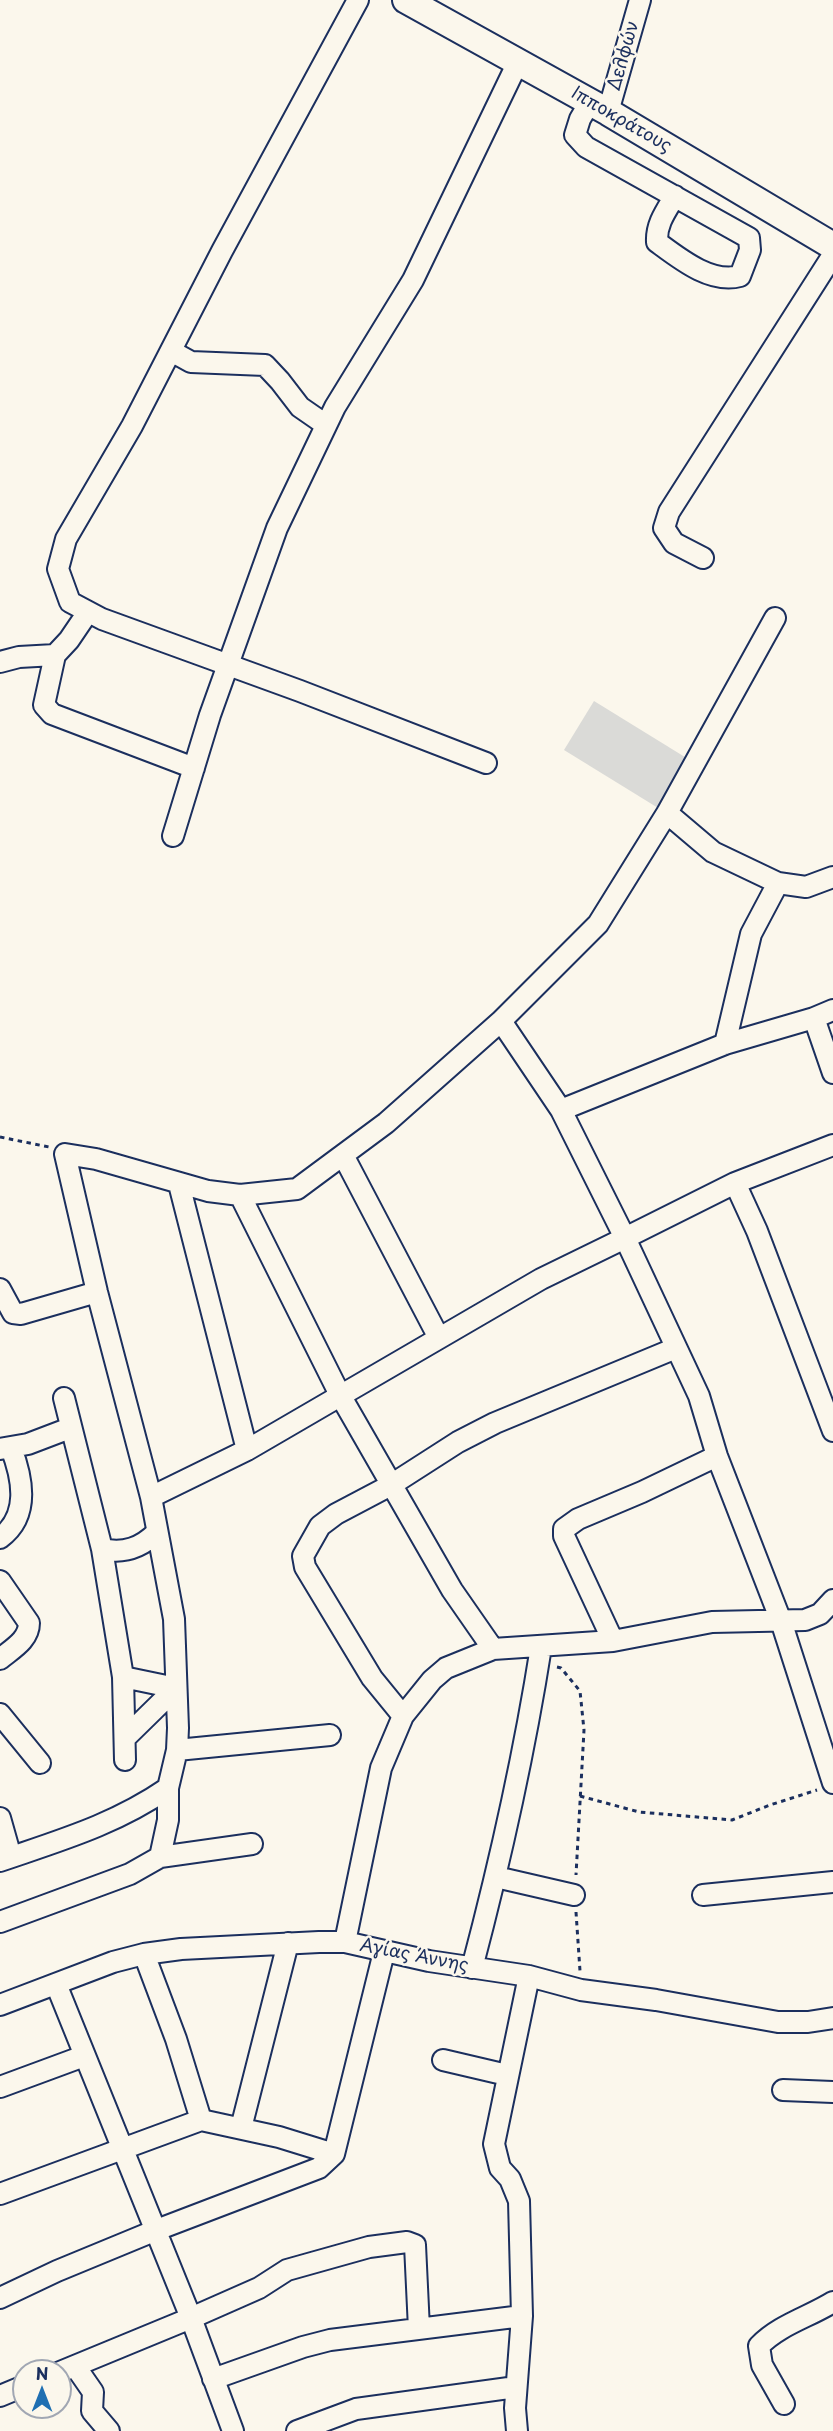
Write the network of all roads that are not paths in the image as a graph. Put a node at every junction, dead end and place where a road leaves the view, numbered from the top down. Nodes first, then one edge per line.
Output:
1 (358, 0) edge
2 (640, 0) edge
3 (417, 3) edge
4 (518, 62) junction
5 (599, 107) junction
6 (675, 196) junction
7 (833, 246) edge
8 (833, 255) edge
9 (171, 351) junction
10 (326, 425) junction
11 (703, 558) dead end
12 (88, 612) junction
13 (775, 618) dead end
14 (55, 655) junction
15 (0, 662) edge
16 (229, 665) junction
17 (486, 763) dead end
18 (194, 768) junction
19 (667, 813) junction
20 (173, 836) dead end
21 (833, 877) edge
22 (778, 883) junction
23 (833, 1010) edge
24 (814, 1018) junction
25 (501, 1021) junction
26 (725, 1044) junction
27 (833, 1073) edge
28 (561, 1110) junction
29 (833, 1145) edge
30 (343, 1155) junction
31 (735, 1183) junction
32 (179, 1184) junction
33 (240, 1195) junction
34 (625, 1238) junction
35 (0, 1288) edge
36 (97, 1293) junction
37 (439, 1338) junction
38 (676, 1348) junction
39 (340, 1395) junction
40 (63, 1398) dead end
41 (70, 1428) junction
42 (833, 1431) edge
43 (6, 1449) edge
44 (247, 1450) junction
45 (717, 1456) junction
46 (391, 1485) junction
47 (151, 1497) junction
48 (157, 1532) junction
49 (0, 1538) edge
50 (102, 1549) junction
51 (0, 1581) edge
52 (833, 1600) edge
53 (781, 1621) junction
54 (613, 1641) junction
55 (492, 1649) junction
56 (539, 1654) junction
57 (0, 1659) edge
58 (123, 1677) junction
59 (176, 1688) junction
60 (0, 1714) edge
61 (403, 1716) junction
62 (330, 1735) dead end
63 (126, 1737) junction
64 (177, 1750) junction
65 (125, 1760) dead end
66 (40, 1763) dead end
67 (828, 1786) edge
68 (168, 1788) junction
69 (0, 1818) edge
70 (252, 1844) dead end
71 (160, 1857) junction
72 (5, 1859) edge
73 (496, 1877) junction
74 (833, 1882) edge
75 (574, 1895) road end
76 (703, 1895) dead end
77 (0, 1922) edge
78 (345, 1942) junction
79 (288, 1943) junction
80 (384, 1952) junction
81 (144, 1954) junction
82 (472, 1968) junction
83 (529, 1976) junction
84 (56, 1984) junction
85 (0, 2005) edge
86 (833, 2018) edge
87 (84, 2056) junction
88 (443, 2060) dead end
89 (507, 2075) junction
90 (0, 2087) edge
91 (783, 2090) dead end
92 (833, 2092) edge
93 (201, 2120) junction
94 (241, 2128) junction
95 (123, 2149) junction
96 (334, 2154) junction
97 (0, 2194) edge
98 (154, 2231) junction
99 (0, 2298) edge
100 (833, 2302) edge
101 (522, 2316) junction
102 (191, 2318) junction
103 (419, 2329) junction
104 (72, 2367) edge
105 (72, 2373) edge
106 (213, 2379) junction
107 (516, 2387) junction
108 (784, 2404) dead end
109 (109, 2431) edge
110 (233, 2431) edge
111 (297, 2431) edge
112 (517, 2431) edge

1 - 9 street
2 - 5 street, Δελφών
3 - 4 main road, Ιπποκράτους
4 - 5 main road, Ιπποκράτους
4 - 10 street
5 - 6 street, Δελφών
5 - 7 main road, Ιπποκράτους
6 - 6 street
8 - 11 street
9 - 10 street
9 - 12 street
10 - 16 street
12 - 14 street
12 - 16 street
13 - 19 street
14 - 15 street
14 - 18 street
16 - 17 street
16 - 18 street
18 - 20 street
19 - 22 street
19 - 25 street
21 - 22 street
22 - 26 street
23 - 24 street
24 - 26 street
24 - 27 street
25 - 28 street
25 - 30 street
26 - 28 street
28 - 34 street
29 - 31 street
30 - 33 street
30 - 37 street
31 - 34 street
31 - 42 street
32 - 33 street
32 - 36 street
32 - 44 street
33 - 39 street
34 - 37 street
34 - 38 street
35 - 36 street
36 - 47 street
37 - 39 street
38 - 45 street
38 - 46 street
39 - 44 street
39 - 46 street
40 - 41 street
41 - 43 street
41 - 50 street
43 - 49 street
44 - 47 street
45 - 53 street
45 - 54 street
46 - 55 street
46 - 61 street
47 - 48 street
48 - 50 street
48 - 59 street
50 - 58 street
51 - 57 street
52 - 53 street
53 - 54 street
53 - 67 street
54 - 56 street
55 - 56 street
55 - 61 street
56 - 73 street
58 - 59 street
58 - 63 street
59 - 63 street
59 - 64 street
60 - 66 street
61 - 78 street
62 - 64 street
63 - 65 street
64 - 68 street
68 - 71 street
68 - 72 street
69 - 72 street
70 - 71 street
71 - 77 street
73 - 75 street
73 - 82 street
74 - 76 street
78 - 79 street, Αγίας Άννης
78 - 80 street, Αγίας Άννης
79 - 81 street, Αγίας Άννης
79 - 94 street
80 - 82 street, Αγίας Άννης
80 - 96 street
81 - 84 street, Αγίας Άννης
81 - 93 street
82 - 83 street, Αγίας Άννης
83 - 86 street, Αγίας Άννης
83 - 89 street
84 - 85 street, Αγίας Άννης
84 - 87 street
87 - 90 street
87 - 95 street
88 - 89 street
89 - 101 street
91 - 92 street
93 - 94 street
93 - 95 street
94 - 96 street
95 - 97 street
95 - 98 street
96 - 98 street
98 - 99 street
98 - 102 street
100 - 108 street
101 - 103 street
101 - 107 street
102 - 103 street
102 - 104 street
102 - 106 street
103 - 106 street
105 - 109 street
106 - 110 street
107 - 111 street
107 - 112 street

